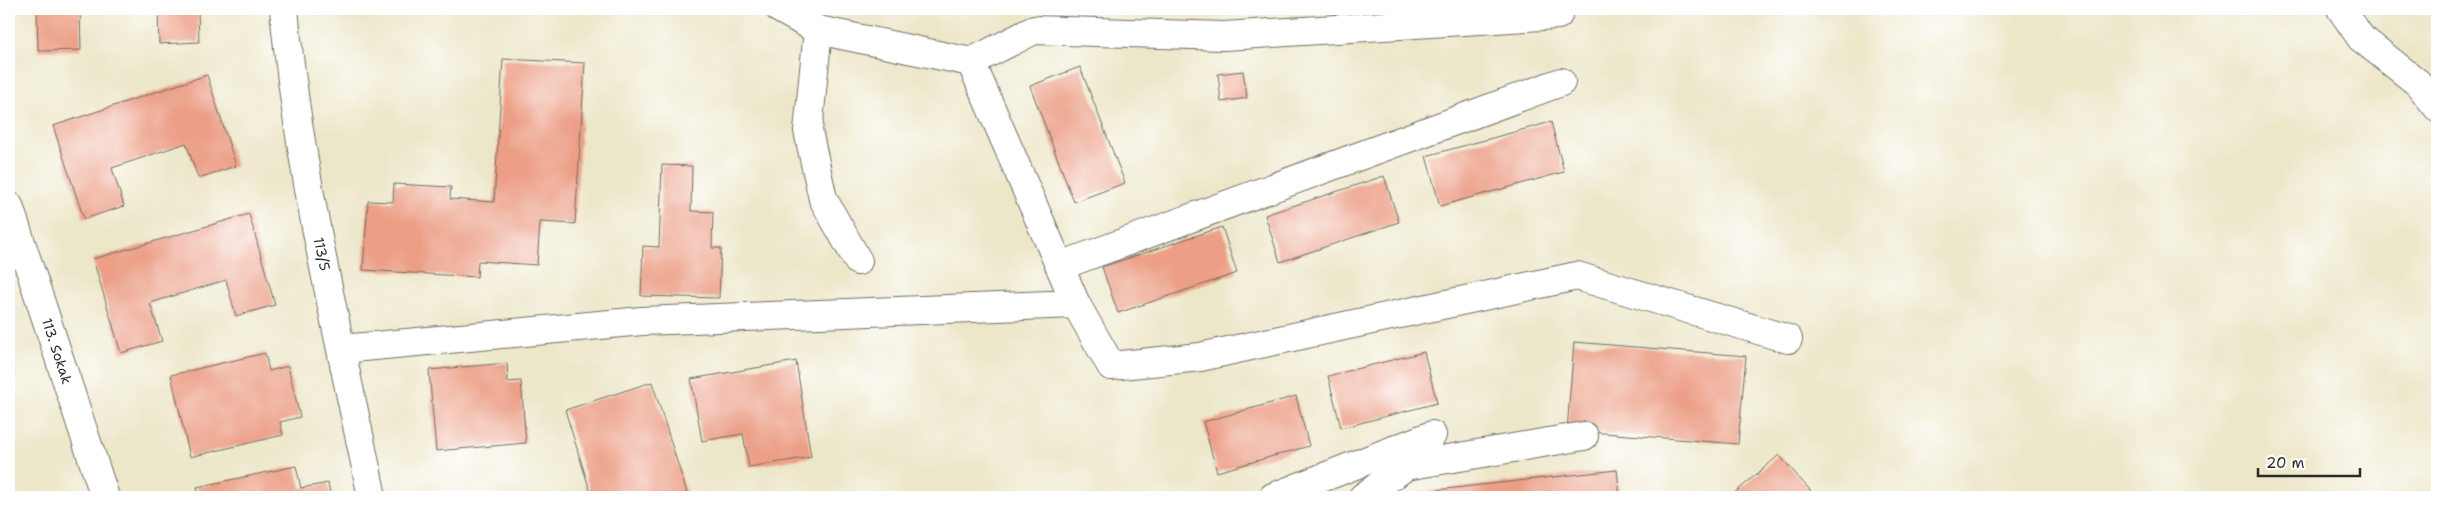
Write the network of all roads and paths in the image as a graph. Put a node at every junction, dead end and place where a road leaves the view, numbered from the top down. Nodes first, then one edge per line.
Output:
1 (284, 9) edge
2 (780, 9) edge
3 (2341, 9) edge
4 (1558, 15) dead end
5 (818, 30) junction
6 (971, 62) junction
7 (1561, 82) dead end
8 (2437, 107) edge
9 (9, 206) edge
10 (858, 261) dead end
11 (1060, 266) junction
12 (1076, 304) junction
13 (1788, 339) dead end
14 (342, 349) junction
15 (1432, 435) dead end
16 (1584, 436) dead end
17 (105, 497) edge
18 (372, 497) edge
19 (1273, 497) edge
20 (1363, 497) edge

1 - 14 street, 113/5
2 - 5 street
3 - 8 street
4 - 6 street
5 - 6 street
5 - 10 street
6 - 11 street
7 - 11 street
9 - 17 street, 113. Sokak
11 - 12 street
12 - 13 street
12 - 14 street
14 - 18 street, 113/5
15 - 19 street
16 - 20 street

